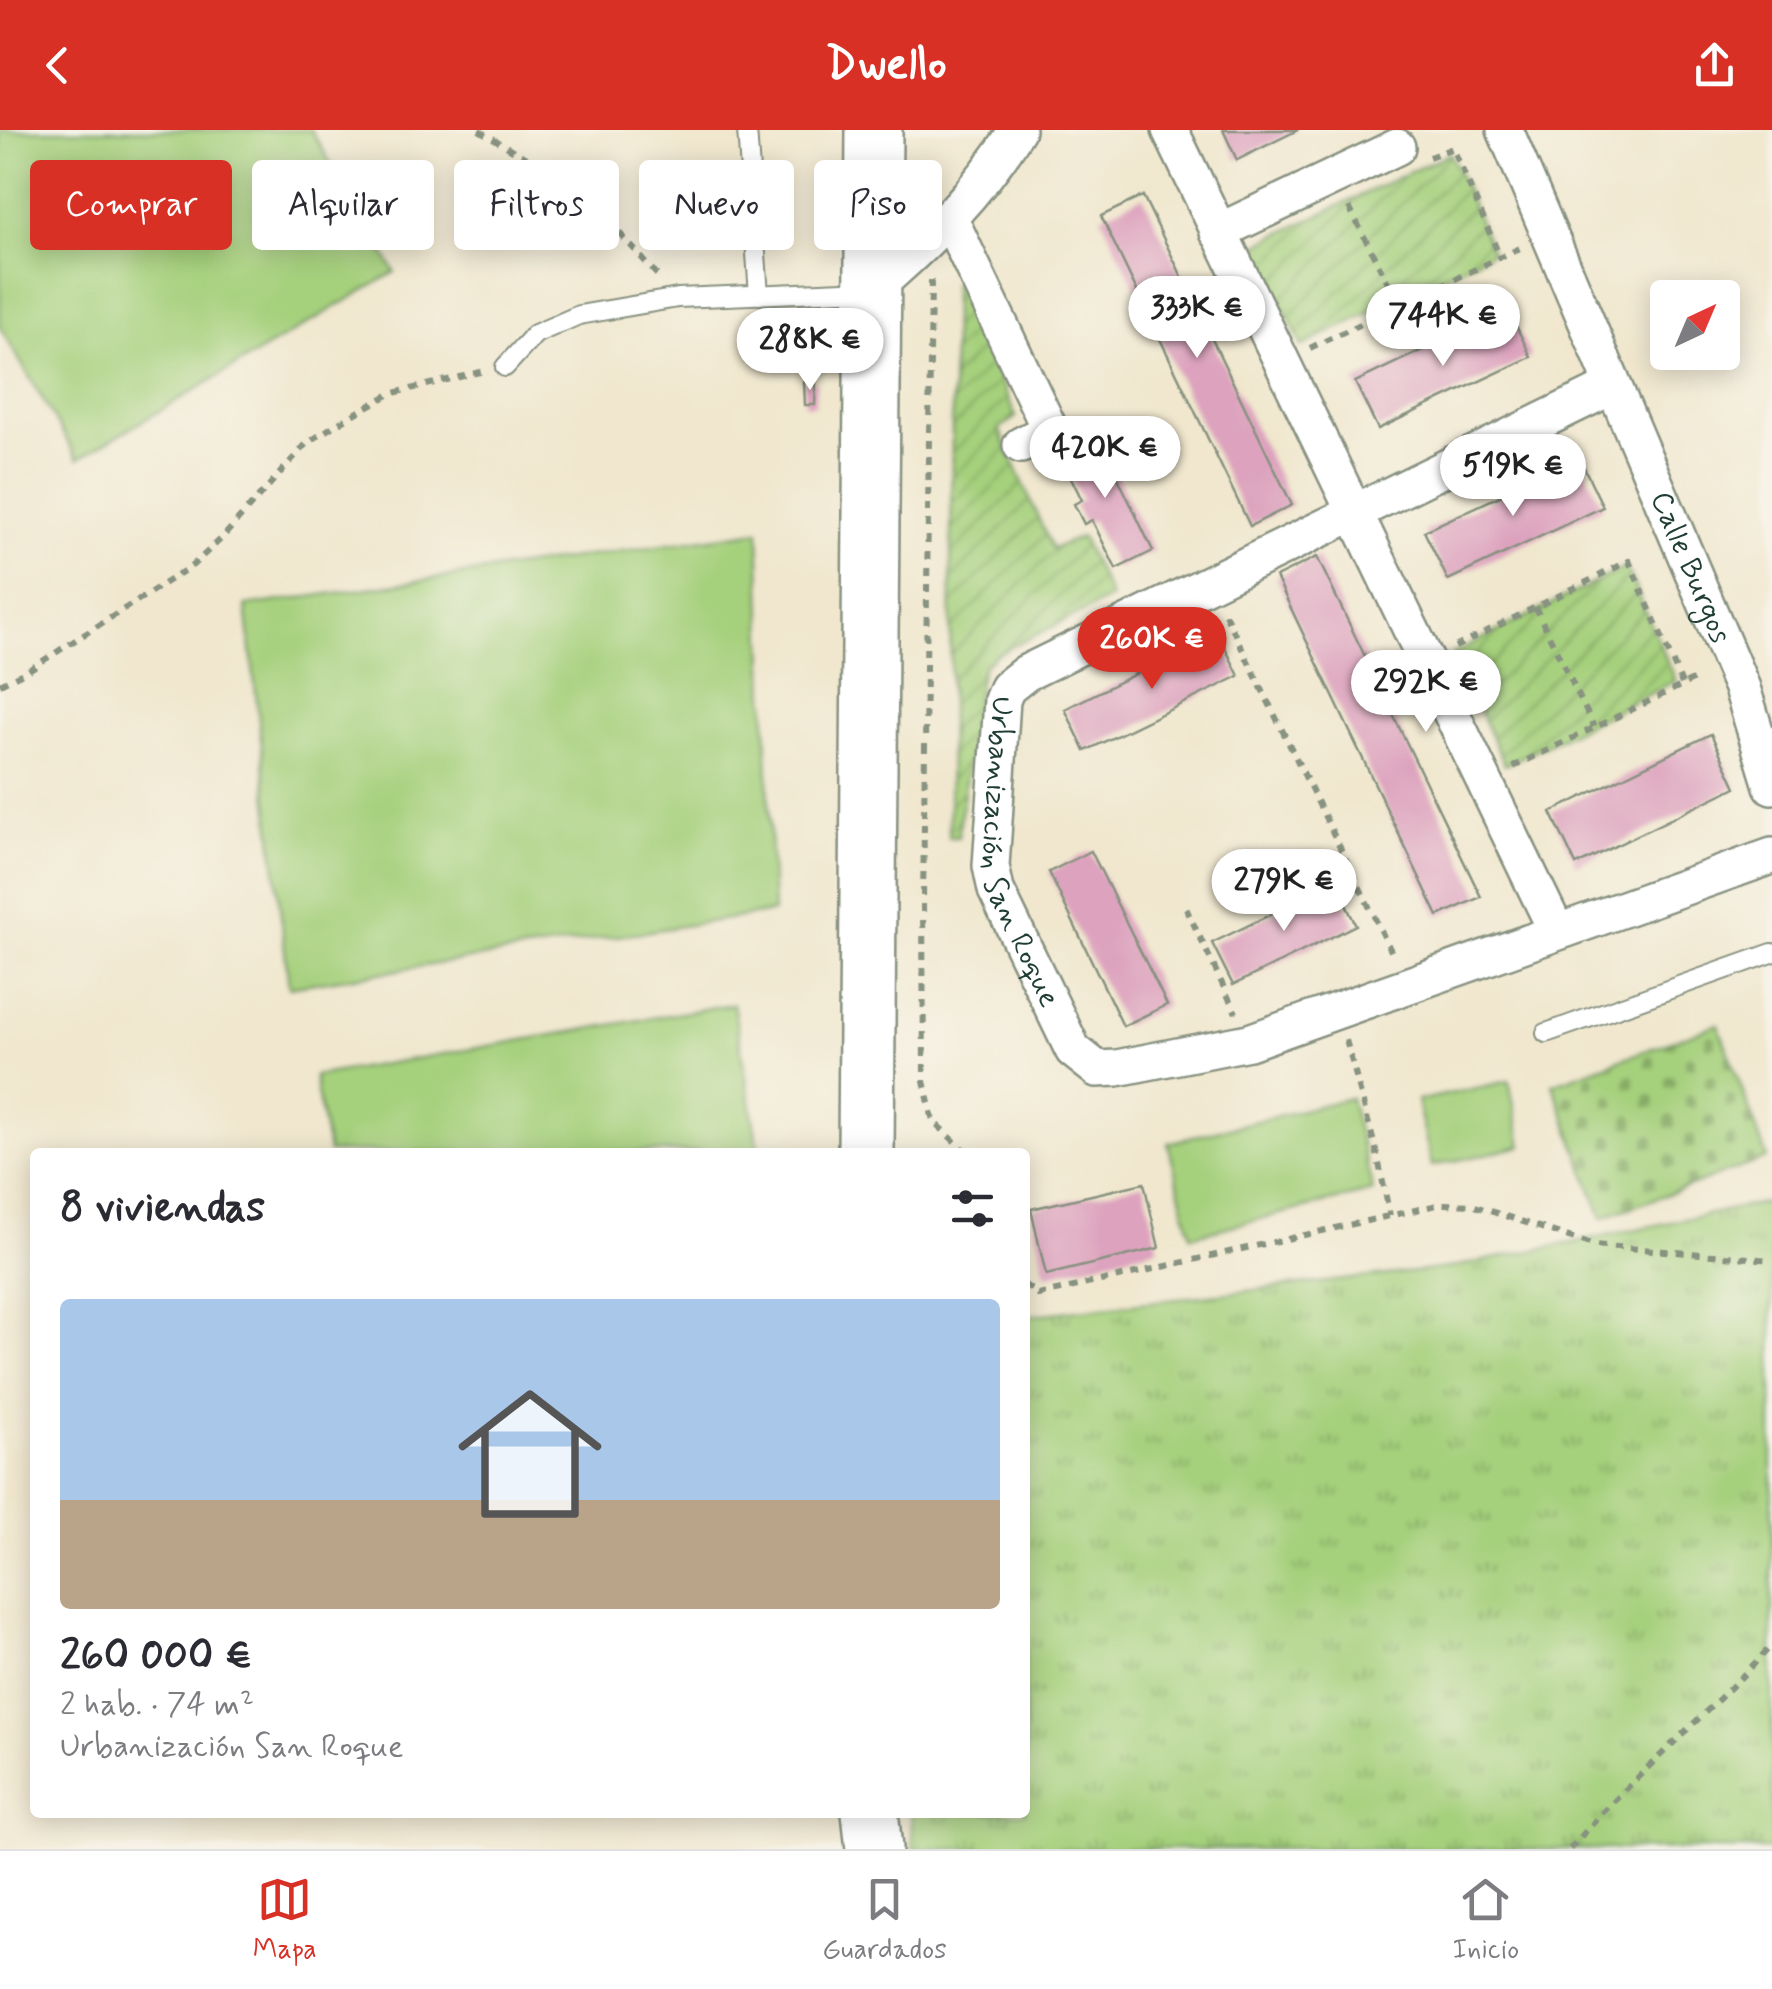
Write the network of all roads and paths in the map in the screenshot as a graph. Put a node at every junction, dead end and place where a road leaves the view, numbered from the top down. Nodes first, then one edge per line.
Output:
1 (479, 130) edge
2 (747, 130) edge
3 (874, 130) edge
4 (1017, 130) edge
5 (1170, 130) edge
6 (1505, 130) edge
7 (1407, 154) joint
8 (1344, 197) dead end
9 (942, 226) edge
10 (942, 232) edge
11 (1218, 232) junction
12 (1549, 236) junction
13 (916, 250) edge
14 (940, 250) edge
15 (1500, 257) junction
16 (872, 290) junction
17 (759, 295) junction
18 (678, 298) junction
19 (1399, 304) junction
20 (1282, 362) junction
21 (505, 367) joint
22 (1613, 386) junction
23 (1021, 445) dead end
24 (1354, 511) junction
25 (1209, 582) junction
26 (1536, 607) junction
27 (1446, 651) dead end
28 (1731, 663) junction
29 (0, 684) edge
30 (1682, 684) junction
31 (1594, 727) junction
32 (1504, 771) dead end
33 (1772, 786) edge
34 (1772, 856) edge
35 (1186, 908) dead end
36 (1556, 930) junction
37 (1772, 953) edge
38 (1408, 986) junction
39 (1338, 1010) junction
40 (1546, 1032) dead end
41 (1249, 1042) junction
42 (866, 1148) edge
43 (962, 1148) edge
44 (1390, 1216) junction
45 (1772, 1260) edge
46 (1030, 1289) edge
47 (1772, 1645) edge
48 (871, 1818) edge
49 (874, 1849) edge
50 (1570, 1849) edge

1 - 18 path
2 - 17 lane
3 - 16 highway
4 - 9 street
5 - 11 street
6 - 12 street, Calle Burgos
7 - 11 street
7 - 15 path
8 - 19 path
10 - 23 street
11 - 20 street
12 - 15 path
12 - 22 street, Calle Burgos
13 - 16 street
14 - 43 path
15 - 19 path
16 - 17 lane
16 - 42 highway
17 - 18 lane
18 - 21 lane
19 - 20 path
20 - 24 street
21 - 29 path
22 - 24 street, Urbanización San Roque
22 - 28 street, Calle Burgos
24 - 25 street, Urbanización San Roque
24 - 36 street
25 - 38 path
25 - 41 street, Urbanización San Roque
26 - 27 path
26 - 30 path
26 - 31 path
28 - 30 path
28 - 33 street, Calle Burgos
30 - 31 path
31 - 32 path
34 - 36 street, Urbanización San Roque
35 - 41 path
36 - 38 street, Urbanización San Roque
37 - 40 lane
38 - 39 street, Urbanización San Roque
39 - 41 street, Urbanización San Roque
39 - 44 path
44 - 45 path
44 - 46 path
47 - 50 path
48 - 49 highway

